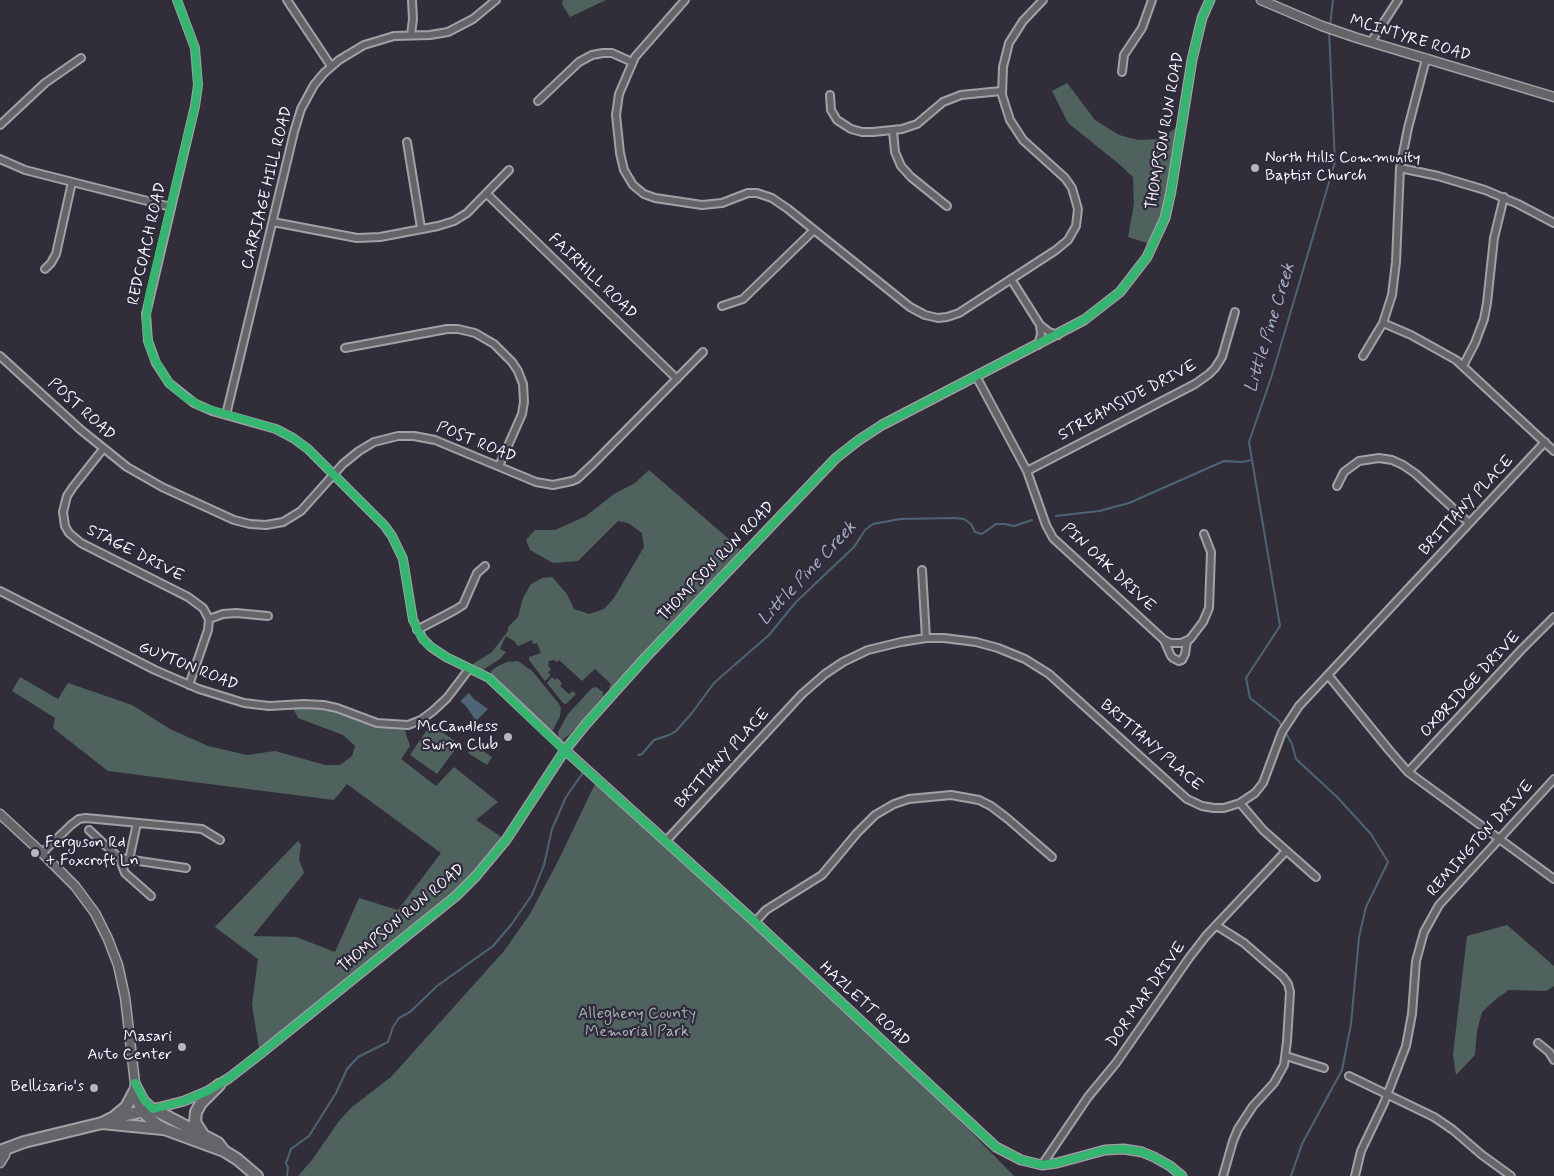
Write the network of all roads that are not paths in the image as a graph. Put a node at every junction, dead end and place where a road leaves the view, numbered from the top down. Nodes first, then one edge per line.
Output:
1 (177, 0) edge
2 (287, 0) edge
3 (412, 0) edge
4 (496, 0) edge
5 (685, 0) edge
6 (1043, 0) edge
7 (1152, 0) edge
8 (1210, 0) edge
9 (1260, 0) edge
10 (1398, 0) edge
11 (410, 35) junction
12 (1371, 42) junction
13 (81, 58) dead end
14 (1426, 59) junction
15 (632, 62) junction
16 (331, 66) junction
17 (1122, 72) dead end
18 (1002, 90) junction
19 (830, 95) dead end
20 (1554, 97) edge
21 (538, 101) dead end
22 (0, 125) edge
23 (893, 130) junction
24 (407, 142) dead end
25 (0, 159) edge
26 (1400, 168) junction
27 (509, 170) dead end
28 (72, 182) junction
29 (487, 194) junction
30 (1504, 197) junction
31 (947, 206) dead end
32 (171, 207) junction
33 (273, 222) junction
34 (1554, 223) edge
35 (421, 228) junction
36 (814, 230) junction
37 (45, 269) dead end
38 (1011, 279) junction
39 (722, 306) dead end
40 (1235, 312) dead end
41 (1383, 323) junction
42 (1040, 326) junction
43 (1058, 335) junction
44 (1038, 345) junction
45 (345, 348) dead end
46 (703, 352) dead end
47 (0, 356) edge
48 (1363, 356) dead end
49 (1463, 366) junction
50 (976, 376) junction
51 (677, 379) junction
52 (226, 415) junction
53 (1545, 442) junction
54 (104, 449) junction
55 (1554, 451) edge
56 (499, 466) junction
57 (1026, 471) junction
58 (334, 474) junction
59 (1338, 486) dead end
60 (1469, 523) junction
61 (1204, 534) dead end
62 (485, 566) dead end
63 (922, 570) dead end
64 (0, 591) edge
65 (268, 616) dead end
66 (1554, 617) edge
67 (209, 619) junction
68 (417, 630) junction
69 (926, 638) junction
70 (1164, 640) junction
71 (1187, 642) junction
72 (469, 669) junction
73 (1328, 675) junction
74 (189, 685) junction
75 (565, 750) junction
76 (1408, 772) junction
77 (1554, 779) edge
78 (1240, 803) junction
79 (0, 814) edge
80 (137, 822) junction
81 (89, 830) dead end
82 (1499, 838) junction
83 (220, 840) dead end
84 (666, 841) junction
85 (1286, 851) junction
86 (42, 853) junction
87 (1052, 857) dead end
88 (120, 858) junction
89 (129, 860) junction
90 (186, 868) dead end
91 (1316, 877) dead end
92 (1554, 879) edge
93 (151, 896) dead end
94 (755, 922) junction
95 (1217, 926) junction
96 (1538, 1043) dead end
97 (1286, 1056) junction
98 (1554, 1060) edge
99 (1324, 1068) dead end
100 (1349, 1076) dead end
101 (219, 1085) junction
102 (134, 1087) junction
103 (1388, 1094) junction
104 (147, 1111) junction
105 (108, 1122) junction
106 (167, 1130) junction
107 (206, 1137) junction
108 (2, 1148) edge
109 (224, 1151) junction
110 (0, 1163) edge
111 (1042, 1165) junction
112 (257, 1176) edge
113 (1182, 1176) edge
114 (1224, 1176) edge
115 (1355, 1176) edge
116 (1512, 1176) edge

1 - 32 street, REDCOACH ROAD
2 - 16 street
3 - 11 street
4 - 11 street, CARRIAGE HILL ROAD
5 - 15 street
6 - 18 street
7 - 17 street
8 - 43 street, THOMPSON RUN ROAD
9 - 12 street, MCINTYRE ROAD
10 - 12 street
11 - 16 street, CARRIAGE HILL ROAD
12 - 14 street, MCINTYRE ROAD
13 - 22 street
14 - 20 street, MCINTYRE ROAD
14 - 26 street
15 - 21 street
15 - 36 street
16 - 33 street, CARRIAGE HILL ROAD
18 - 23 street
18 - 38 street
19 - 23 street
23 - 31 street
24 - 35 street
25 - 28 street
26 - 30 street
26 - 41 street
27 - 29 street
28 - 32 street
28 - 37 street
29 - 35 street
29 - 51 street, FAIRHILL ROAD
30 - 34 street
30 - 49 street
32 - 52 street, REDCOACH ROAD
33 - 35 street
33 - 52 street, CARRIAGE HILL ROAD
36 - 38 street
36 - 39 street
38 - 42 street
40 - 57 street, STREAMSIDE DRIVE
41 - 48 street
41 - 49 street
42 - 43 street
42 - 44 street
43 - 44 street, THOMPSON RUN ROAD
44 - 50 street, THOMPSON RUN ROAD
45 - 56 street
46 - 51 street, POST ROAD
47 - 54 street, POST ROAD
49 - 53 street
50 - 57 street, PIN OAK DRIVE
50 - 75 street, THOMPSON RUN ROAD
51 - 56 street, POST ROAD
52 - 58 street, REDCOACH ROAD
53 - 55 street
53 - 60 street, BRITTANY PLACE
54 - 58 street, POST ROAD
54 - 67 street, STAGE DRIVE
56 - 58 street, POST ROAD
57 - 70 street, PIN OAK DRIVE
58 - 68 street, REDCOACH ROAD
59 - 60 street
60 - 73 street, BRITTANY PLACE
61 - 71 street, PIN OAK DRIVE
62 - 68 street
63 - 69 street
64 - 74 street, GUYTON ROAD
65 - 67 street
66 - 76 street, OXBRIDGE DRIVE
67 - 74 street
68 - 72 street, REDCOACH ROAD
69 - 78 street, BRITTANY PLACE
69 - 84 street, BRITTANY PLACE
70 - 71 street
70 - 71 street, PIN OAK DRIVE
72 - 74 street, GUYTON ROAD
72 - 75 street
73 - 76 street
73 - 78 street, BRITTANY PLACE
75 - 84 street, HAZLETT ROAD
75 - 101 street, THOMPSON RUN ROAD
76 - 82 street
77 - 82 street, REMINGTON DRIVE
78 - 85 street
79 - 86 street
80 - 83 street
80 - 86 street
80 - 89 street
81 - 88 street
82 - 92 street
82 - 103 street, REMINGTON DRIVE
84 - 94 street, HAZLETT ROAD
85 - 91 street
85 - 95 street, DOR MAR DRIVE
86 - 102 street
87 - 94 street
88 - 89 street
88 - 93 street
89 - 90 street
94 - 111 street, HAZLETT ROAD
95 - 97 street
95 - 111 street, DOR MAR DRIVE
96 - 98 street
97 - 99 street
97 - 114 street
100 - 103 street
101 - 104 street, THOMPSON RUN ROAD
101 - 107 main road
102 - 104 street
102 - 105 main road
103 - 115 street, REMINGTON DRIVE
103 - 116 street
104 - 105 main road
104 - 106 main road
104 - 107 main road
105 - 106 main road
105 - 108 main road
106 - 109 main road
107 - 109 main road
108 - 110 street
109 - 112 main road
111 - 113 street, HAZLETT ROAD

